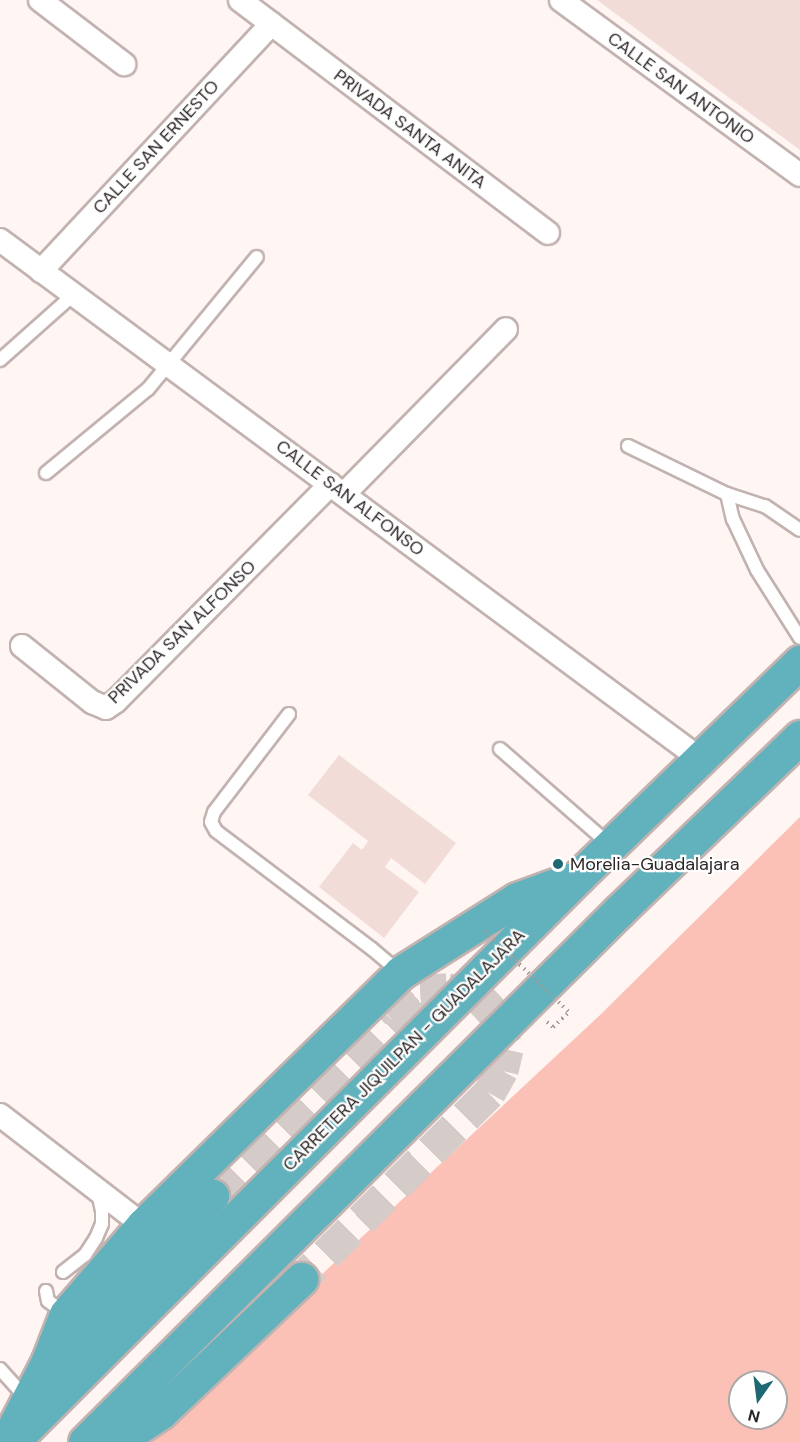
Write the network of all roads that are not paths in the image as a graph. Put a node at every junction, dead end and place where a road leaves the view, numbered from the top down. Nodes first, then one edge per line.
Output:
1 (40, 0) edge
2 (240, 0) edge
3 (561, 0) edge
4 (272, 24) junction
5 (124, 64) dead end
6 (800, 175) edge
7 (548, 233) dead end
8 (0, 240) edge
9 (257, 257) dead end
10 (41, 271) junction
11 (74, 294) junction
12 (506, 329) dead end
13 (0, 360) edge
14 (170, 364) junction
15 (628, 446) dead end
16 (46, 472) dead end
17 (338, 489) junction
18 (727, 494) junction
19 (800, 530) edge
20 (800, 638) edge
21 (22, 646) dead end
22 (800, 662) edge
23 (289, 714) dead end
24 (800, 737) edge
25 (500, 749) dead end
26 (699, 758) junction
27 (610, 845) junction
28 (579, 876) junction
29 (400, 973) junction
30 (0, 1115) edge
31 (97, 1188) junction
32 (212, 1196) tunnel mouth
33 (143, 1225) junction
34 (63, 1272) dead end
35 (301, 1279) tunnel mouth
36 (48, 1361) junction
37 (0, 1369) edge
38 (28, 1401) junction
39 (6, 1442) edge
40 (12, 1442) edge
41 (85, 1442) edge
42 (116, 1442) edge

1 - 5 street
2 - 4 street, PRIVADA SANTA ANITA
3 - 6 street, CALLE SAN ANTONIO
4 - 7 street, PRIVADA SANTA ANITA
4 - 10 street, CALLE SAN ERNESTO
8 - 10 street, CALLE SAN ALFONSO
9 - 14 lane
10 - 11 street, CALLE SAN ALFONSO
11 - 13 lane
11 - 14 street, CALLE SAN ALFONSO
12 - 17 street
14 - 16 lane
14 - 17 street, CALLE SAN ALFONSO
15 - 18 lane
17 - 21 street, PRIVADA SAN ALFONSO
17 - 26 street, CALLE SAN ALFONSO
18 - 19 lane
18 - 20 lane
22 - 26 highway, CARRETERA JIQUILPAN - GUADALAJARA
23 - 29 lane
24 - 41 highway
25 - 27 lane
26 - 27 highway, CARRETERA JIQUILPAN - GUADALAJARA
27 - 28 highway, CARRETERA JIQUILPAN - GUADALAJARA
28 - 29 highway
28 - 40 highway, CARRETERA JIQUILPAN - GUADALAJARA
29 - 33 highway
30 - 31 street
31 - 33 street
31 - 34 lane
32 - 36 highway
33 - 36 highway
35 - 42 highway
36 - 38 highway
37 - 38 lane
38 - 39 highway

